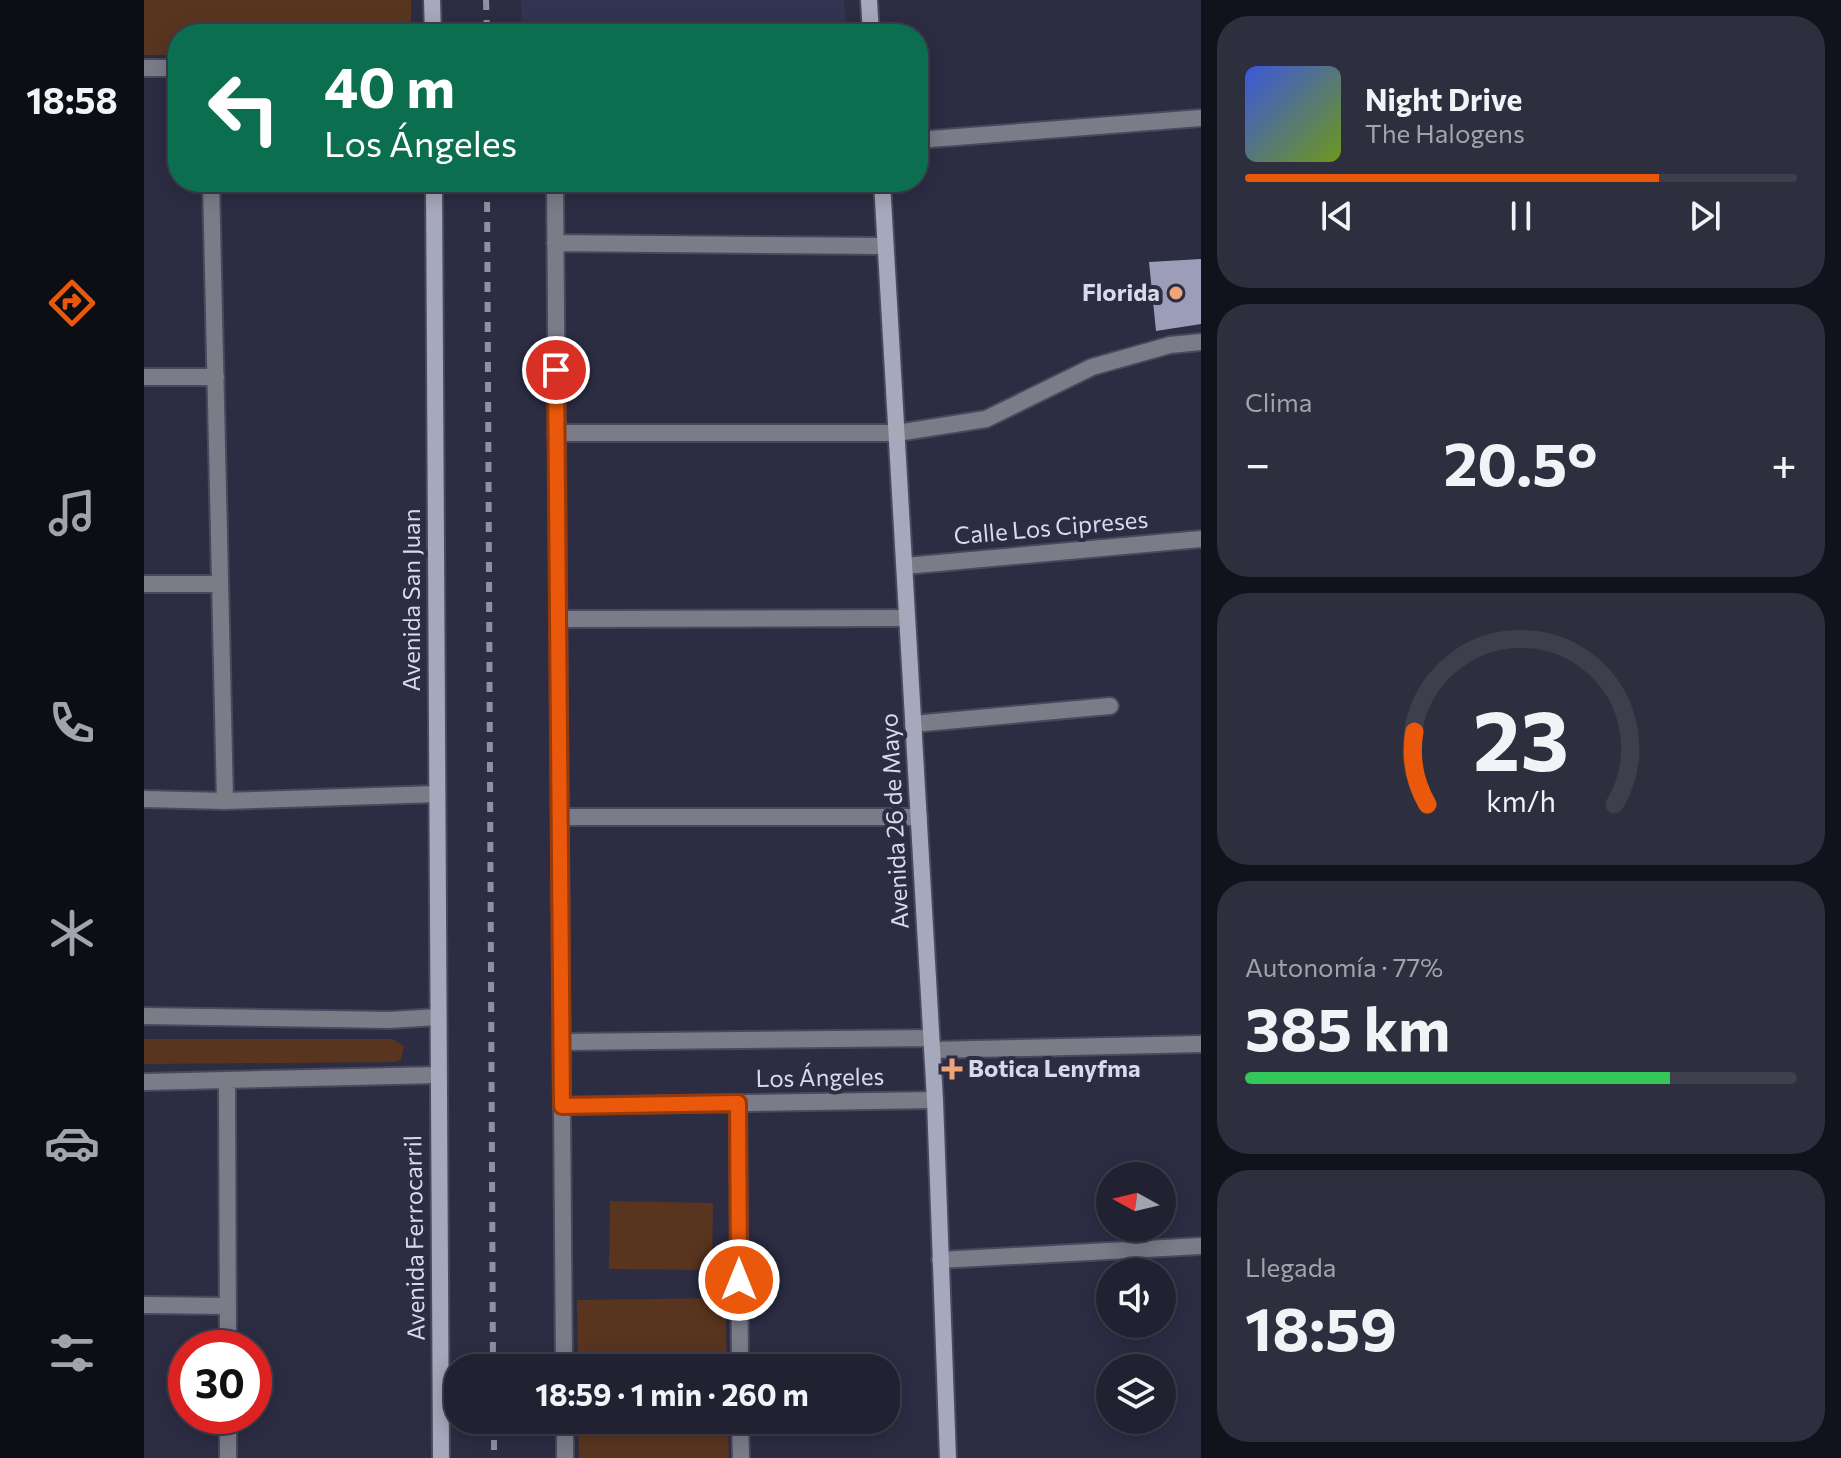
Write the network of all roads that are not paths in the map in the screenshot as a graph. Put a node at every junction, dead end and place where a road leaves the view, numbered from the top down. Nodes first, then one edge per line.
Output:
1 (432, 0) edge
2 (869, 0) edge
3 (433, 24) edge
4 (870, 24) edge
5 (144, 68) edge
6 (168, 68) edge
7 (1201, 118) edge
8 (928, 139) edge
9 (211, 192) edge
10 (434, 192) edge
11 (555, 192) edge
12 (882, 192) edge
13 (555, 243) junction
14 (885, 246) junction
15 (1201, 342) edge
16 (144, 377) edge
17 (216, 377) junction
18 (556, 433) junction
19 (897, 433) junction
20 (1201, 539) edge
21 (905, 566) junction
22 (144, 584) edge
23 (220, 584) junction
24 (907, 618) junction
25 (558, 619) junction
26 (1110, 706) dead end
27 (913, 724) junction
28 (437, 794) junction
29 (144, 799) edge
30 (225, 801) junction
31 (560, 817) junction
32 (919, 817) junction
33 (144, 1016) edge
34 (438, 1017) junction
35 (562, 1042) junction
36 (932, 1044) junction
37 (1201, 1044) edge
38 (437, 1075) junction
39 (144, 1082) edge
40 (227, 1082) junction
41 (935, 1100) junction
42 (738, 1103) junction
43 (562, 1106) junction
44 (1201, 1246) edge
45 (940, 1260) junction
46 (144, 1305) edge
47 (228, 1306) junction
48 (228, 1330) edge
49 (564, 1354) edge
50 (740, 1354) edge
51 (228, 1434) edge
52 (565, 1434) edge
53 (740, 1434) edge
54 (228, 1458) edge
55 (441, 1458) edge
56 (565, 1458) edge
57 (741, 1458) edge
58 (948, 1458) edge

1 - 3 street
2 - 4 street
5 - 6 street
7 - 8 street
9 - 17 street
10 - 28 street, Avenida San Juan
11 - 13 street
12 - 14 street, Avenida 26 de Mayo
13 - 14 street
13 - 18 street
14 - 19 street, Avenida 26 de Mayo
15 - 19 street
16 - 17 street
17 - 23 street
18 - 19 street
18 - 25 street
19 - 21 street, Avenida 26 de Mayo
20 - 21 street, Calle Los Cipreses
21 - 24 street, Avenida 26 de Mayo
22 - 23 street
23 - 30 street
24 - 25 street
24 - 27 street, Avenida 26 de Mayo
25 - 31 street
26 - 27 street
27 - 32 street, Avenida 26 de Mayo
28 - 30 street
28 - 34 street, Avenida San Juan
29 - 30 street
31 - 32 street
31 - 35 street
32 - 36 street, Avenida 26 de Mayo
33 - 34 street
34 - 38 street, Avenida Ferrocarril
35 - 36 street, Los Ángeles
35 - 43 street
36 - 37 street, Los Ángeles
36 - 41 street, Avenida 26 de Mayo
38 - 40 street
38 - 55 street, Avenida Ferrocarril
39 - 40 street
40 - 47 street
41 - 42 street, Los Ángeles
41 - 45 street, Avenida 26 de Mayo
42 - 43 street, Los Ángeles
42 - 50 street
43 - 49 street
44 - 45 street
45 - 58 street, Avenida 26 de Mayo
46 - 47 street
47 - 48 street
51 - 54 street
52 - 56 street
53 - 57 street

